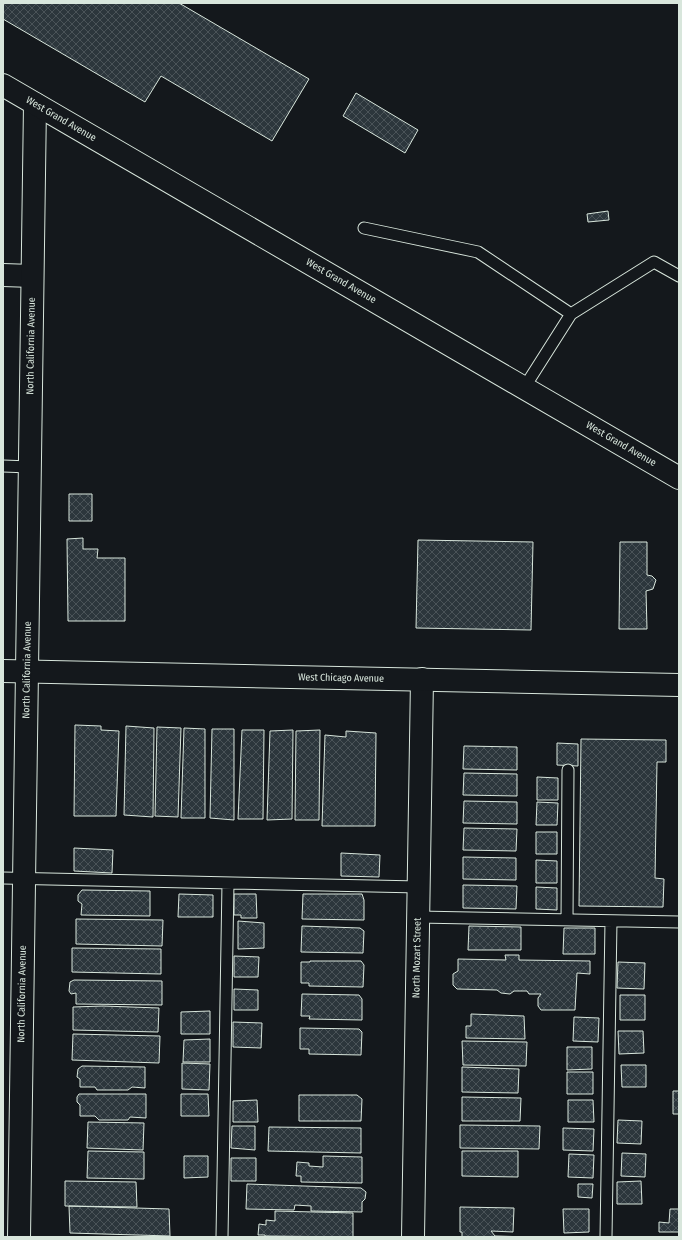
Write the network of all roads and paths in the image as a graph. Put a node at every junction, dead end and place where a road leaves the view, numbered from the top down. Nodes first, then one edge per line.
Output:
1 (3, 85) edge
2 (35, 104) junction
3 (364, 228) dead end
4 (3, 275) edge
5 (32, 276) junction
6 (679, 276) edge
7 (571, 314) junction
8 (524, 388) junction
9 (3, 466) edge
10 (30, 467) junction
11 (679, 478) edge
12 (3, 671) edge
13 (27, 671) junction
14 (422, 679) junction
15 (679, 685) edge
16 (568, 770) dead end
17 (14, 878) edge
18 (228, 883) junction
19 (419, 887) junction
20 (418, 917) junction
21 (567, 920) junction
22 (611, 921) junction
23 (679, 922) edge
24 (19, 1237) edge
25 (222, 1237) edge
26 (413, 1237) edge
27 (606, 1237) edge

1 - 2 street, West Grand Avenue
2 - 5 street, North California Avenue
2 - 8 street, West Grand Avenue
3 - 7 lane
4 - 5 street
5 - 10 street, North California Avenue
6 - 7 lane
7 - 8 lane
8 - 11 street, West Grand Avenue
9 - 10 lane
10 - 13 street, North California Avenue
12 - 13 street, West Chicago Avenue
13 - 14 street, West Chicago Avenue
13 - 17 street, North California Avenue
14 - 15 street, West Chicago Avenue
14 - 19 street, North Mozart Street
16 - 21 lane
17 - 18 lane
17 - 24 street, North California Avenue
18 - 19 lane
18 - 25 lane
19 - 20 street, North Mozart Street
20 - 21 lane
20 - 26 street, North Mozart Street
21 - 22 lane
22 - 23 lane
22 - 27 lane

